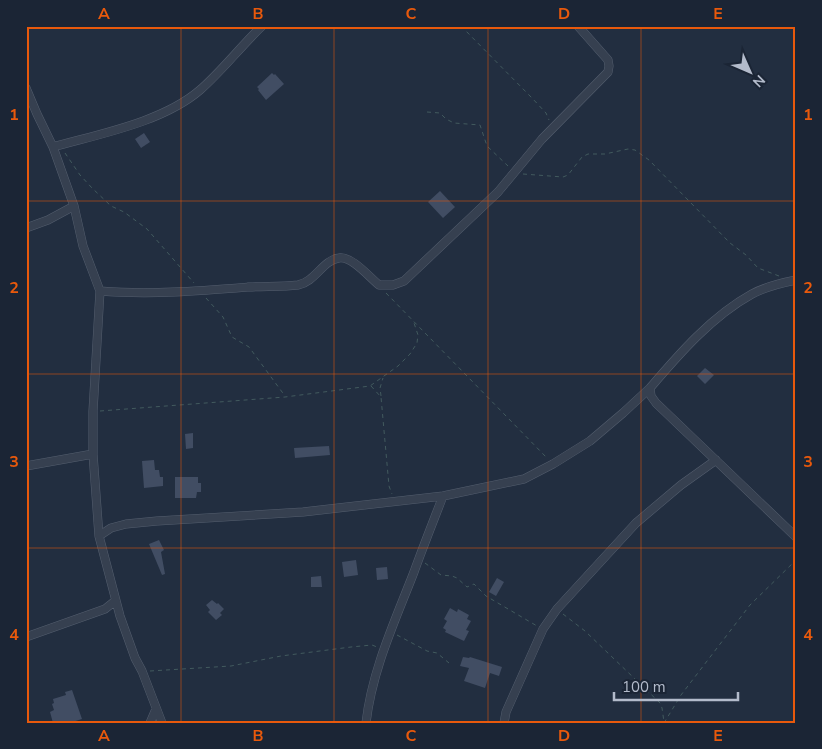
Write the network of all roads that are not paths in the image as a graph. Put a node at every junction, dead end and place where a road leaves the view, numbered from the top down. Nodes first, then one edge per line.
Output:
1 (262, 26) edge
2 (578, 26) edge
3 (26, 88) edge
4 (55, 147) junction
5 (74, 206) junction
6 (26, 228) edge
7 (796, 280) edge
8 (100, 291) junction
9 (650, 388) junction
10 (93, 454) junction
11 (716, 460) junction
12 (26, 466) edge
13 (443, 496) junction
14 (97, 519) junction
15 (111, 528) junction
16 (99, 536) junction
17 (796, 537) edge
18 (115, 601) junction
19 (106, 609) junction
20 (120, 616) junction
21 (26, 637) edge
22 (156, 709) junction
23 (150, 723) edge
24 (162, 723) edge
25 (366, 723) edge
26 (504, 723) edge

1 - 4 street
2 - 8 street
3 - 4 street
4 - 5 street
5 - 6 street
5 - 8 street
7 - 9 street
8 - 10 street
9 - 11 street
9 - 13 street
10 - 12 street
10 - 14 street
11 - 17 street
11 - 26 street
13 - 15 street
13 - 25 street
14 - 15 street
14 - 16 street
15 - 16 street
16 - 18 street
18 - 19 street
18 - 20 street
19 - 20 street
19 - 21 street
20 - 22 street
22 - 23 street
22 - 24 street

